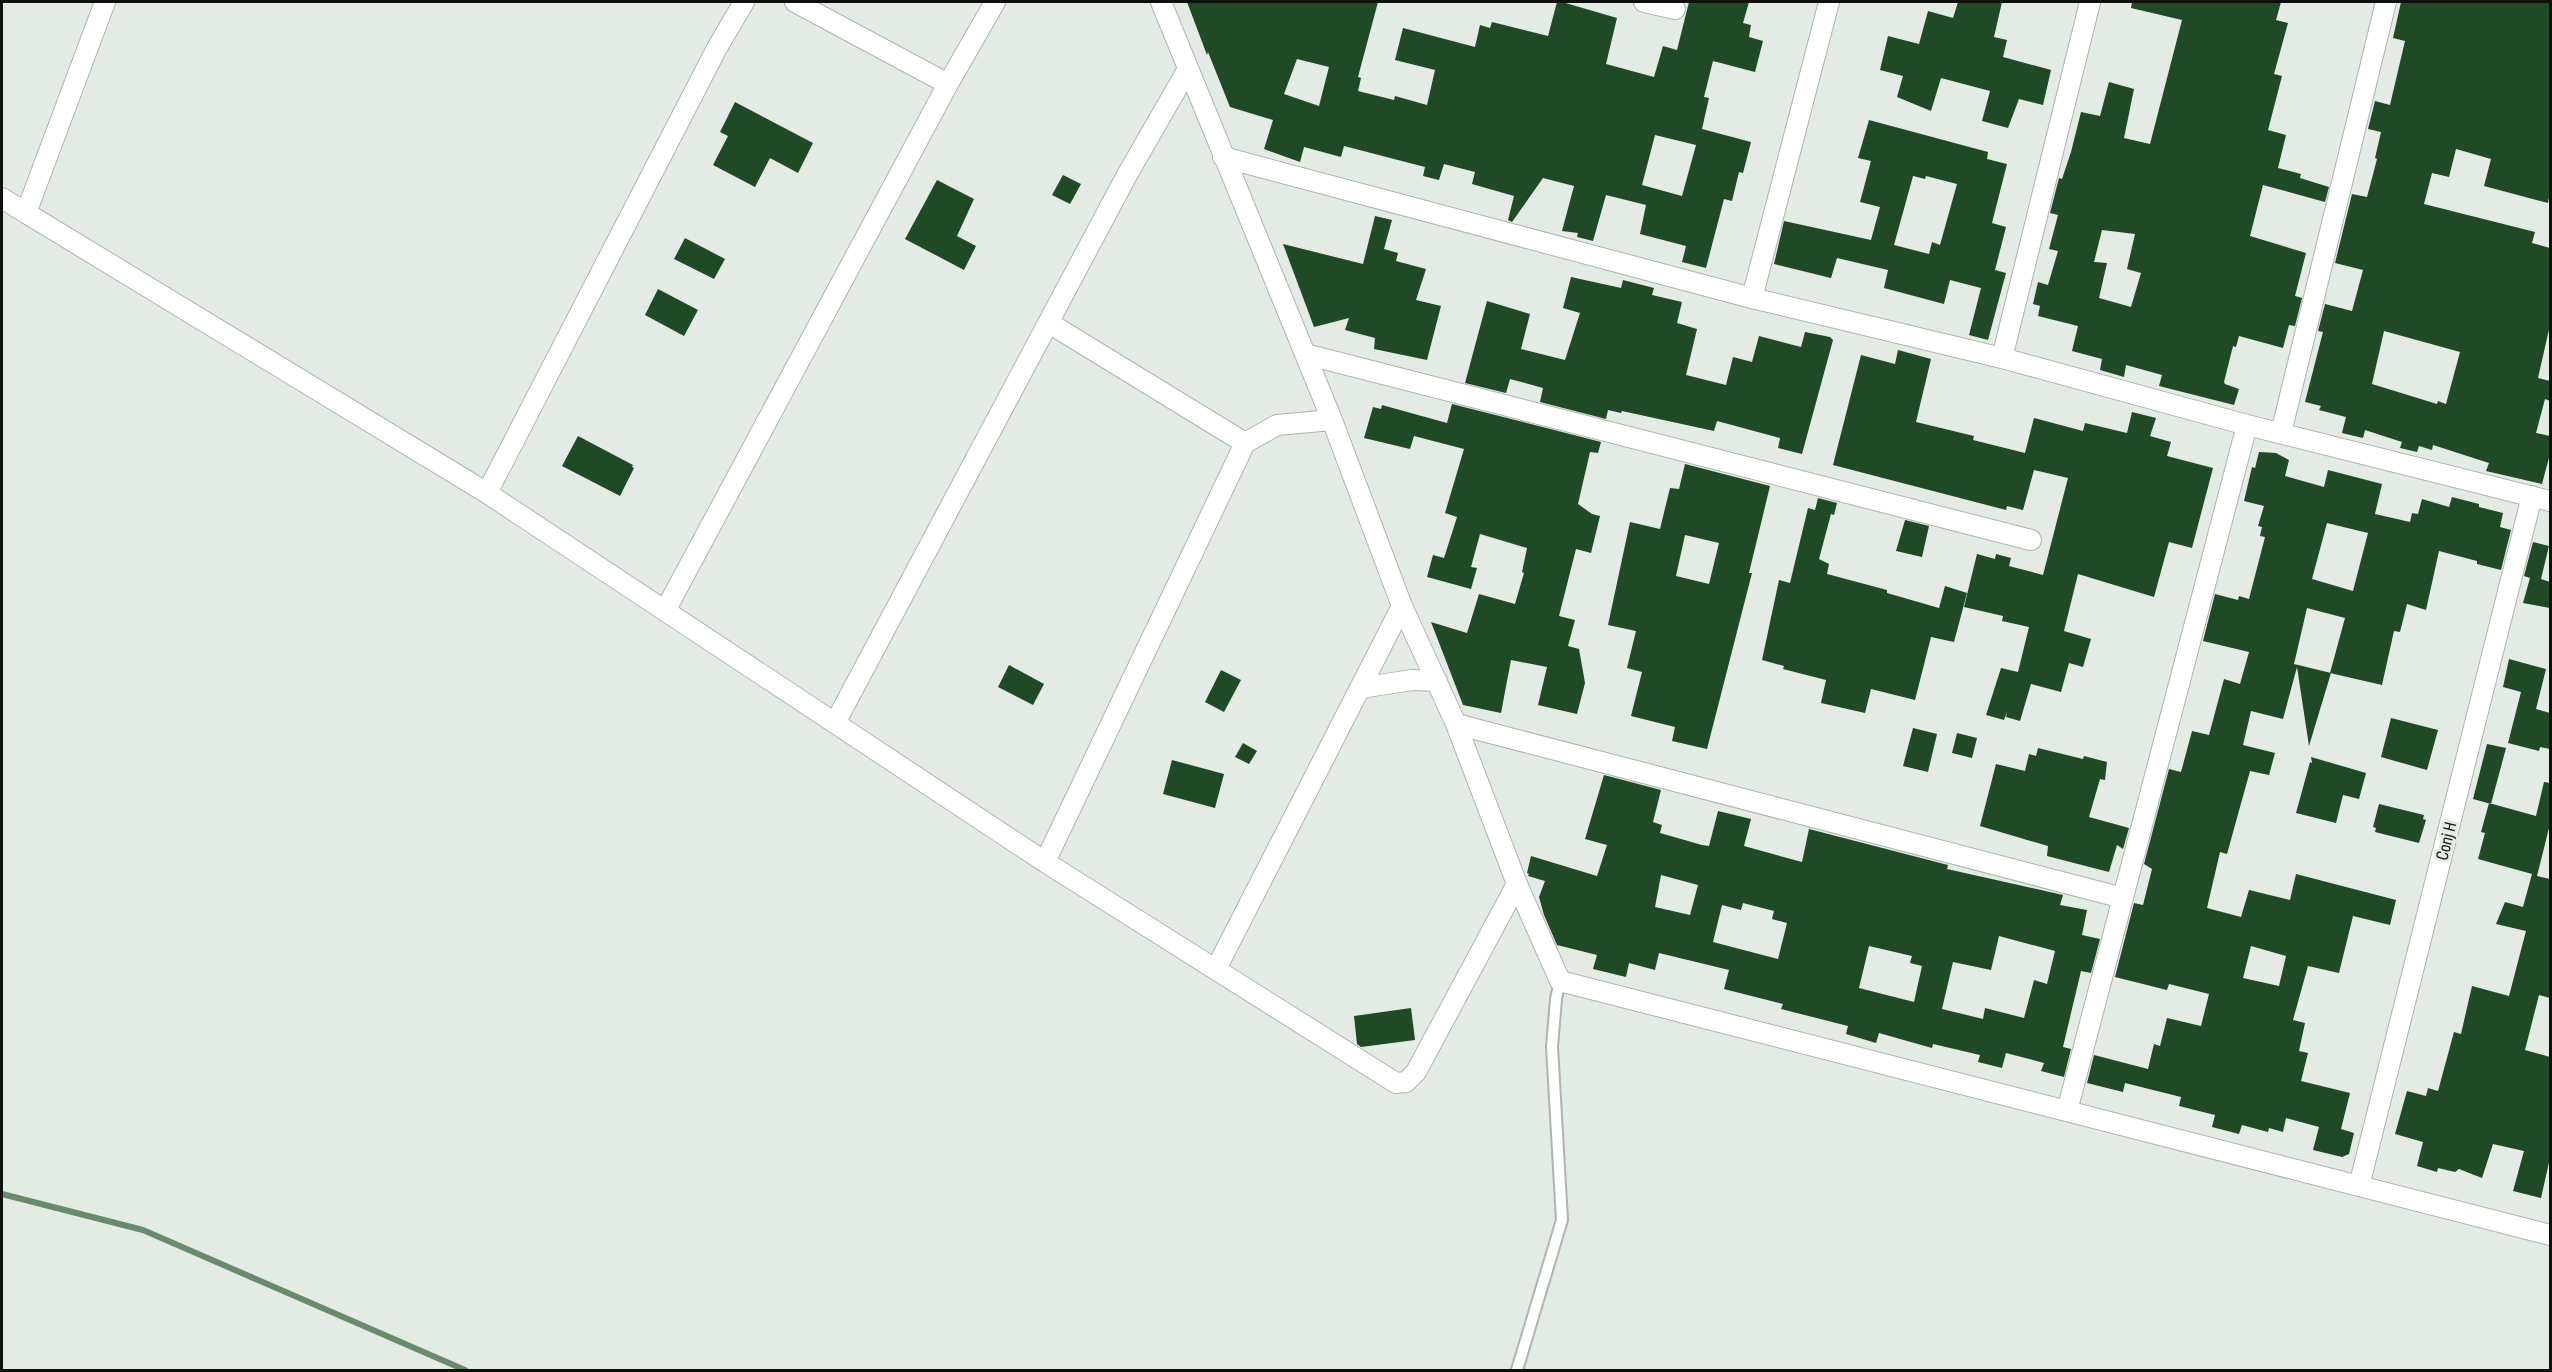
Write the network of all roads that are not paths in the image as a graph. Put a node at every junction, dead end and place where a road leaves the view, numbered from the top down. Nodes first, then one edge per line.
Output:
1 (105, 2) edge
2 (744, 2) edge
3 (795, 2) edge
4 (995, 2) edge
5 (1161, 2) edge
6 (1644, 2) edge
7 (1829, 2) edge
8 (2090, 2) edge
9 (2386, 2) edge
10 (1675, 9) dead end
11 (1188, 69) junction
12 (948, 84) junction
13 (1223, 157) junction
14 (2, 198) edge
15 (26, 213) junction
16 (1752, 298) junction
17 (1049, 323) junction
18 (1305, 354) junction
19 (2002, 358) junction
20 (1332, 420) junction
21 (2247, 425) junction
22 (2281, 433) junction
23 (1245, 442) junction
24 (487, 492) junction
25 (2546, 499) edge
26 (2031, 540) dead end
27 (1402, 606) junction
28 (665, 612) junction
29 (1437, 681) junction
30 (1360, 687) junction
31 (835, 723) junction
32 (1456, 724) junction
33 (1046, 862) junction
34 (1517, 884) junction
35 (2123, 898) junction
36 (1216, 969) junction
37 (1560, 981) junction
38 (2067, 1111) junction
39 (2359, 1186) junction
40 (2550, 1235) edge
41 (1517, 1371) edge

1 - 15 street
2 - 24 street
3 - 12 street
4 - 12 street
5 - 11 street
6 - 10 street
7 - 16 street
8 - 19 street
9 - 22 street
11 - 13 street
11 - 17 street
12 - 28 street
13 - 16 street
13 - 18 street
14 - 15 street
15 - 24 street
16 - 19 street
17 - 23 street
17 - 31 street
18 - 20 street
18 - 26 street
19 - 21 street
20 - 23 street
20 - 27 street
21 - 22 street
21 - 35 street
22 - 25 street
23 - 33 street
24 - 28 street
25 - 39 street, Conj H
27 - 29 street
27 - 30 street
28 - 31 street
29 - 30 street
29 - 32 street
30 - 36 street
31 - 33 street
32 - 34 street
32 - 35 street
33 - 36 street
34 - 36 street
34 - 37 street
35 - 38 street
37 - 38 street
37 - 41 lane
38 - 39 street
39 - 40 street

